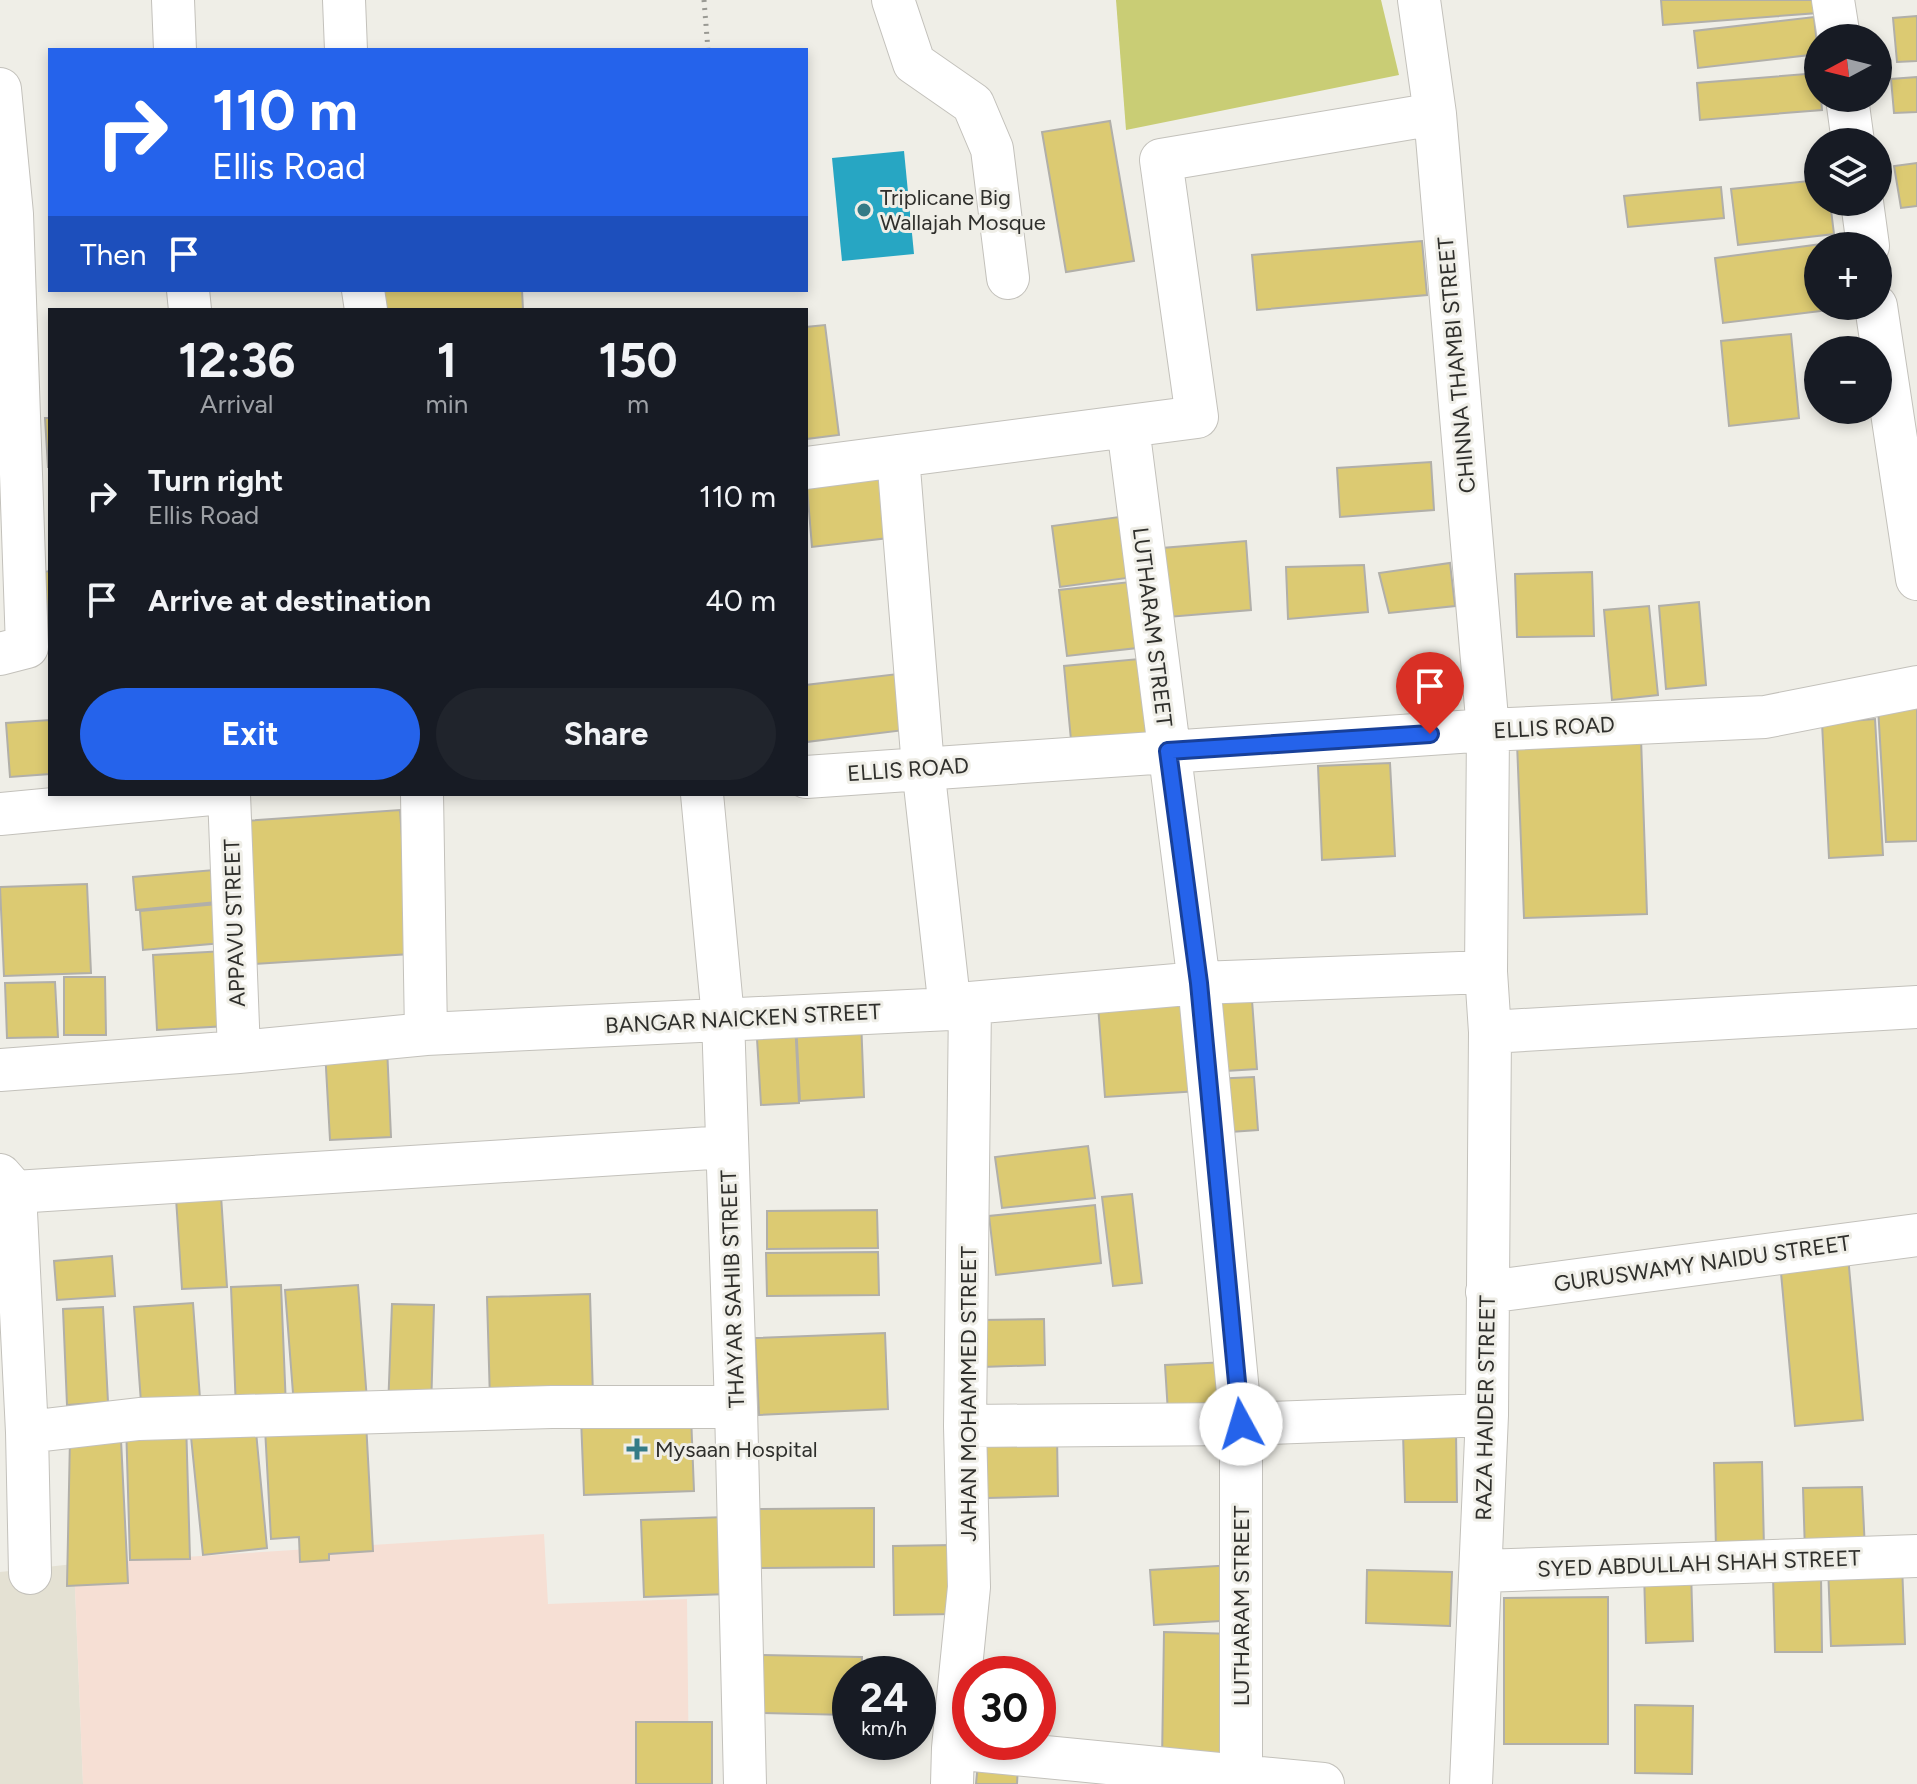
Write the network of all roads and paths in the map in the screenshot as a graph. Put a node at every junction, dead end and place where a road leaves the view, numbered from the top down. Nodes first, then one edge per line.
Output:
1 (173, 0) edge
2 (344, 0) edge
3 (704, 0) edge
4 (893, 0) edge
5 (1419, 0) edge
6 (1833, 0) edge
7 (1837, 24) edge
8 (175, 48) edge
9 (346, 48) edge
10 (708, 48) edge
11 (0, 89) edge
12 (1435, 114) junction
13 (1008, 278) dead end
14 (1878, 320) edge
15 (1128, 427) junction
16 (898, 456) junction
17 (808, 468) edge
18 (1917, 579) edge
19 (0, 654) edge
20 (1917, 687) edge
21 (1488, 730) junction
22 (1168, 751) junction
23 (923, 767) junction
24 (808, 777) edge
25 (190, 796) edge
26 (229, 796) edge
27 (422, 796) edge
28 (702, 796) edge
29 (0, 814) edge
30 (1486, 972) junction
31 (1199, 983) junction
32 (960, 1006) junction
33 (1917, 1007) edge
34 (723, 1018) junction
35 (1490, 1032) junction
36 (426, 1034) junction
37 (239, 1052) junction
38 (0, 1070) edge
39 (727, 1147) junction
40 (8, 1184) edge
41 (1917, 1235) edge
42 (1487, 1292) junction
43 (736, 1407) junction
44 (1487, 1415) junction
45 (1241, 1424) junction
46 (965, 1426) junction
47 (27, 1432) junction
48 (1917, 1556) edge
49 (1482, 1571) junction
50 (30, 1573) dead end
51 (953, 1766) edge
52 (1241, 1779) edge
53 (745, 1784) edge
54 (1323, 1784) edge
55 (1471, 1784) edge

1 - 8 street
2 - 9 street
3 - 10 path
4 - 13 street
5 - 12 street, CHINNA THAMBI STREET
6 - 7 street
11 - 19 street
12 - 15 street
12 - 21 street, CHINNA THAMBI STREET
14 - 18 street
15 - 16 street
15 - 22 street, LUTHARAM STREET
16 - 17 street
16 - 23 street, JAHAN MOHAMMED STREET
20 - 21 street, ELLIS ROAD
21 - 22 street, ELLIS ROAD
21 - 30 street, CHINNA THAMBI STREET
22 - 23 street, ELLIS ROAD
22 - 31 street, LUTHARAM STREET
23 - 24 street, ELLIS ROAD
23 - 32 street, JAHAN MOHAMMED STREET
25 - 29 street
26 - 37 street, APPAVU STREET
27 - 36 street
28 - 34 street, THAYAR SAHIB STREET
30 - 31 street, BANGAR NAICKEN STREET
30 - 35 street, RAZA HAIDER STREET
31 - 32 street, BANGAR NAICKEN STREET
31 - 45 street, LUTHARAM STREET
32 - 34 street, BANGAR NAICKEN STREET
32 - 46 street, JAHAN MOHAMMED STREET
33 - 35 street
34 - 36 street, BANGAR NAICKEN STREET
34 - 39 street, THAYAR SAHIB STREET
35 - 42 street, RAZA HAIDER STREET
36 - 37 street, BANGAR NAICKEN STREET
37 - 38 street, BANGAR NAICKEN STREET
39 - 40 street
39 - 43 street, THAYAR SAHIB STREET
40 - 47 street
41 - 42 street, GURUSWAMY NAIDU STREET
42 - 44 street, RAZA HAIDER STREET
43 - 47 street
43 - 53 street, THAYAR SAHIB STREET
44 - 45 street
44 - 49 street, RAZA HAIDER STREET
45 - 46 street
45 - 52 street, LUTHARAM STREET
46 - 51 street, JAHAN MOHAMMED STREET
47 - 50 street
48 - 49 street, SYED ABDULLAH SHAH STREET
49 - 55 street, RAZA HAIDER STREET
51 - 52 street
52 - 54 street

